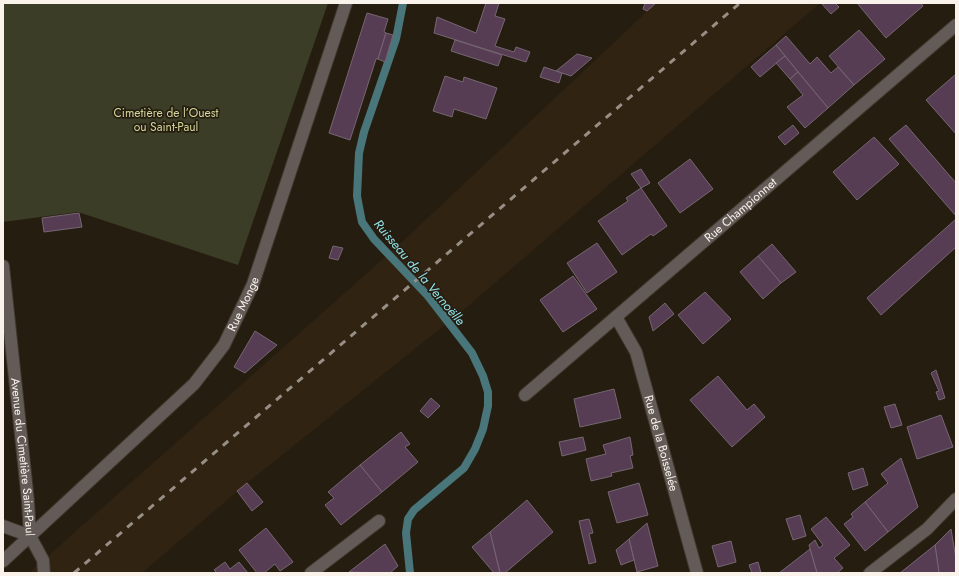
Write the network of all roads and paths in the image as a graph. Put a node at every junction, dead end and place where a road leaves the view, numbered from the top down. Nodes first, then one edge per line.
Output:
1 (346, 3) edge
2 (956, 25) edge
3 (3, 266) edge
4 (616, 318) junction
5 (525, 395) dead end
6 (956, 499) edge
7 (379, 521) dead end
8 (3, 526) edge
9 (30, 536) junction
10 (3, 561) edge
11 (44, 573) edge
12 (311, 573) edge
13 (697, 573) edge
14 (870, 573) edge

1 - 9 street, Rue Monge
2 - 4 street, Rue Championnet
3 - 9 street, Avenue du Cimetière Saint-Paul
4 - 5 street, Rue Championnet
4 - 13 street, Rue de la Boisselée
6 - 14 street
7 - 12 street
8 - 9 street
9 - 10 street, Rue Monge
9 - 11 street, Avenue du Cimetière Saint-Paul

